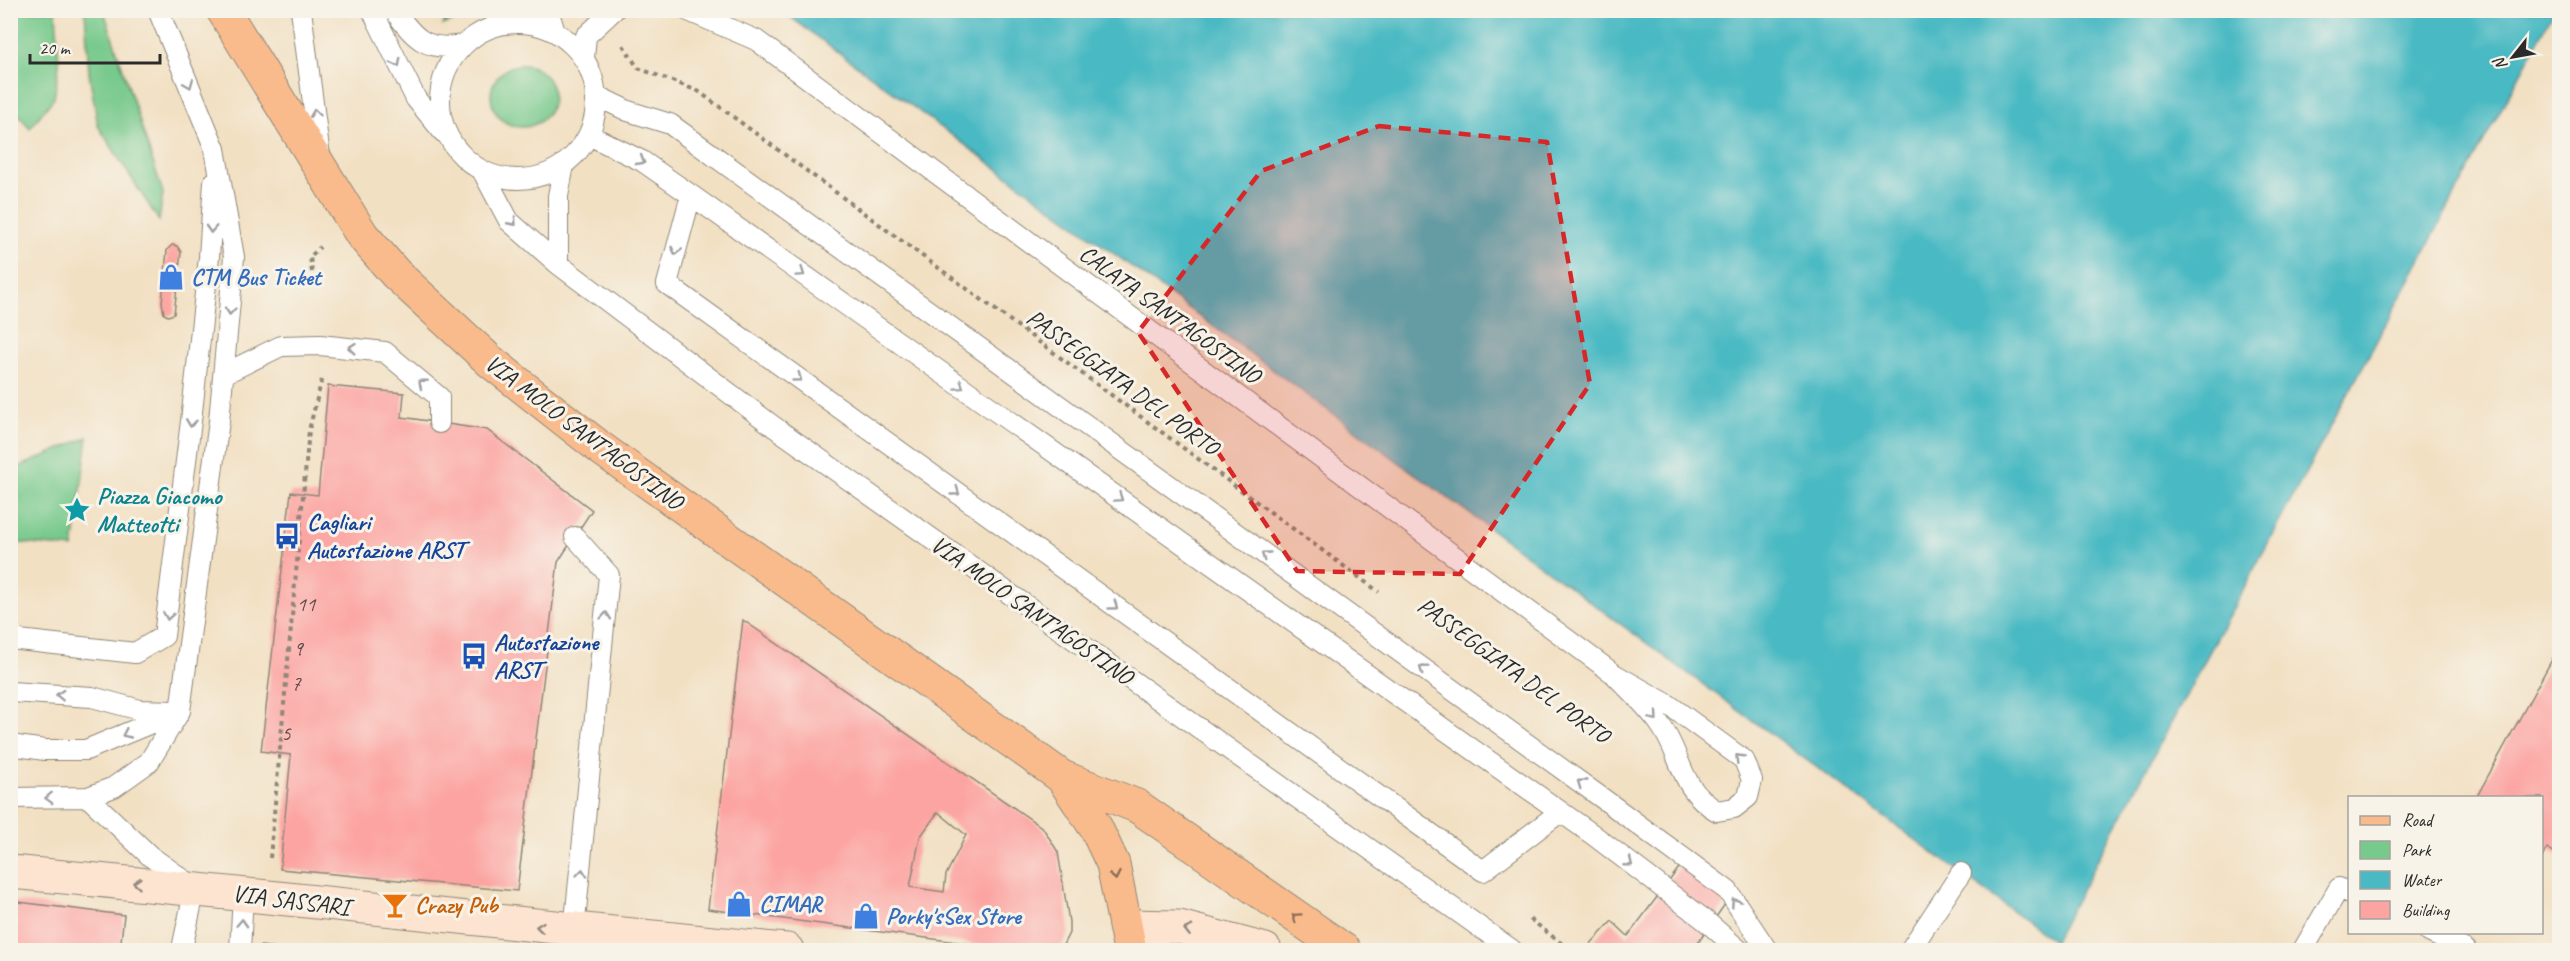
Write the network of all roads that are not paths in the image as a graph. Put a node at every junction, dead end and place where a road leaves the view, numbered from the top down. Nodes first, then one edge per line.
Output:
1 (159, 10) edge
2 (224, 10) edge
3 (301, 10) edge
4 (372, 10) edge
5 (394, 10) edge
6 (548, 10) edge
7 (686, 10) edge
8 (610, 13) edge
9 (507, 17) edge
10 (555, 32) junction
11 (462, 45) junction
12 (584, 58) junction
13 (597, 96) junction
14 (589, 135) junction
15 (448, 138) junction
16 (215, 149) junction
17 (564, 165) junction
18 (322, 171) junction
19 (483, 172) junction
20 (691, 195) junction
21 (558, 264) junction
22 (224, 374) junction
23 (439, 423) dead end
24 (574, 537) dead end
25 (10, 639) edge
26 (1614, 674) junction
27 (10, 692) edge
28 (180, 711) junction
29 (10, 745) edge
30 (1062, 777) junction
31 (88, 796) junction
32 (10, 798) edge
33 (1560, 812) junction
34 (10, 872) edge
35 (1961, 873) dead end
36 (195, 888) junction
37 (2348, 892) edge
38 (256, 896) junction
39 (574, 931) junction
40 (2431, 934) edge
41 (1128, 938) edge
42 (184, 951) edge
43 (240, 951) edge
44 (787, 951) edge
45 (1265, 951) edge
46 (1344, 951) edge
47 (1512, 951) edge
48 (1739, 951) edge
49 (1767, 951) edge
50 (1910, 951) edge
51 (2303, 951) edge
52 (2466, 951) edge

1 -> 16 lane
2 - 18 main road, VIA MOLO SANT'AGOSTINO
18 -> 3 lane
4 -> 15 lane
5 - 11 lane
6 - 10 lane
7 - 26 lane, CALATA SANT'AGOSTINO
8 - 12 lane
9 - 10 lane
9 - 11 lane
10 - 12 lane
11 - 15 lane
12 - 13 lane
13 - 14 lane
49 -> 13 lane
14 - 17 lane
14 -> 20 lane
15 - 19 lane
16 -> 22 lane
16 -> 25 lane
17 - 19 lane
17 - 21 lane
18 - 30 main road, VIA MOLO SANT'AGOSTINO
19 -> 21 lane, VIA MOLO SANT'AGOSTINO
20 -> 33 lane
20 -> 33 lane
21 - 47 lane, VIA MOLO SANT'AGOSTINO
23 -> 22 lane
22 - 28 lane
39 -> 24 lane
26 -> 26 lane, CALATA SANT'AGOSTINO
28 -> 27 lane
28 -> 29 lane
28 - 31 lane
30 -> 41 main road, VIA MOLO SANT'AGOSTINO
46 -> 30 main road, VIA MOLO SANT'AGOSTINO
31 -> 32 lane
31 - 36 lane
33 -> 48 lane
36 -> 34 street, VIA SASSARI
35 - 50 lane
36 - 38 street, VIA SASSARI
36 - 42 lane
37 - 51 lane
39 -> 38 street, VIA SASSARI
43 -> 38 lane
39 - 44 street, VIA SASSARI
40 - 52 lane
45 -> 41 street

